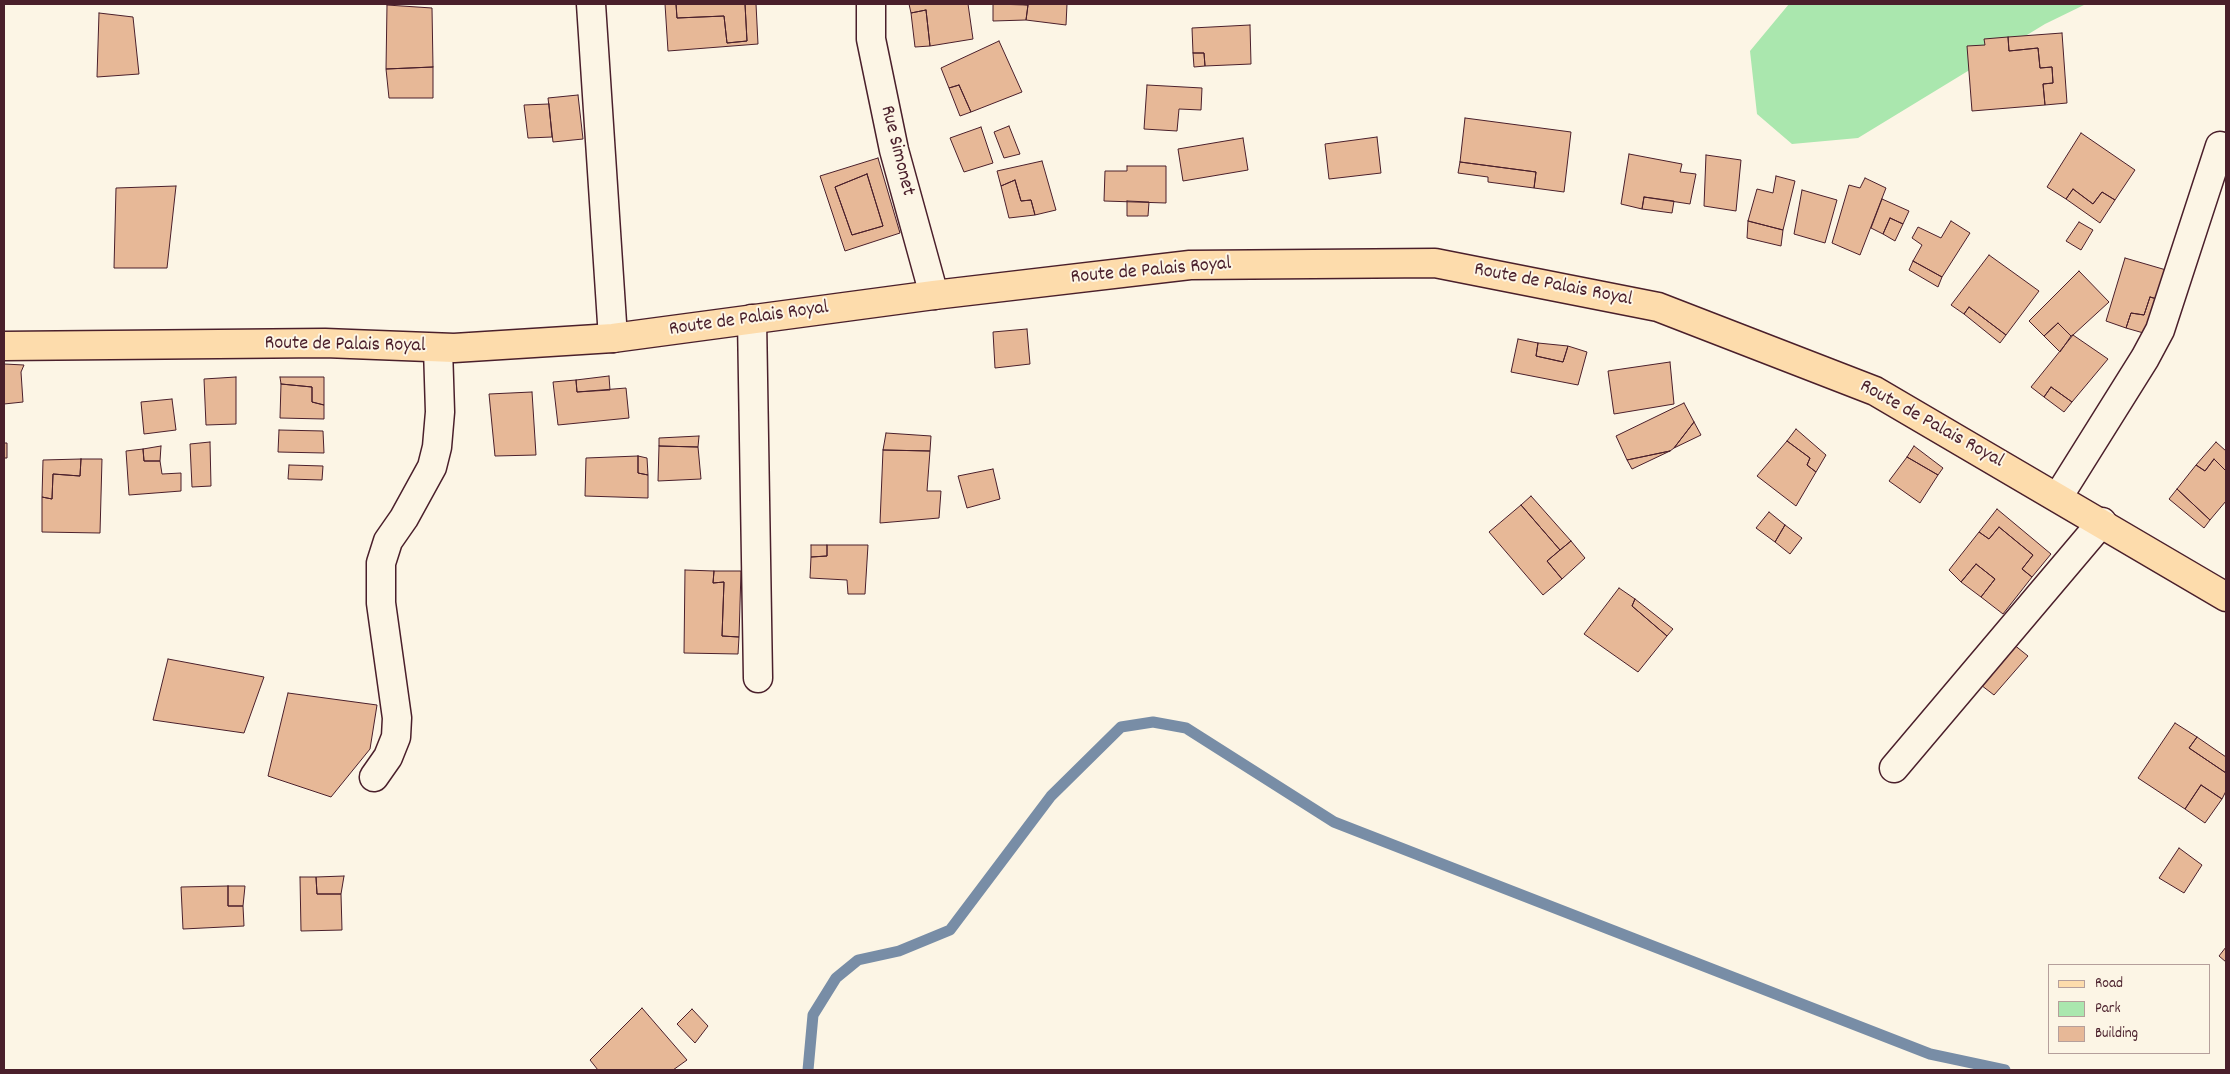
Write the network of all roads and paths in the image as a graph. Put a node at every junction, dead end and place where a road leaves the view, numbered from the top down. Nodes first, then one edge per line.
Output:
1 (591, 4) edge
2 (871, 4) edge
3 (2220, 146) dead end
4 (934, 295) junction
5 (752, 319) junction
6 (613, 338) junction
7 (4, 346) edge
8 (438, 348) junction
9 (2058, 497) junction
10 (2102, 522) junction
11 (2226, 597) edge
12 (758, 678) dead end
13 (1894, 768) dead end
14 (374, 777) dead end

1 - 6 street
2 - 4 street, Rue Simonet
3 - 9 street
4 - 5 main road, Route de Palais Royal
4 - 9 main road, Route de Palais Royal
5 - 6 main road, Route de Palais Royal
5 - 12 street
6 - 8 main road, Route de Palais Royal
7 - 8 main road, Route de Palais Royal
8 - 14 street
9 - 10 main road, Route de Palais Royal
10 - 11 main road, Route de Palais Royal
10 - 13 street

